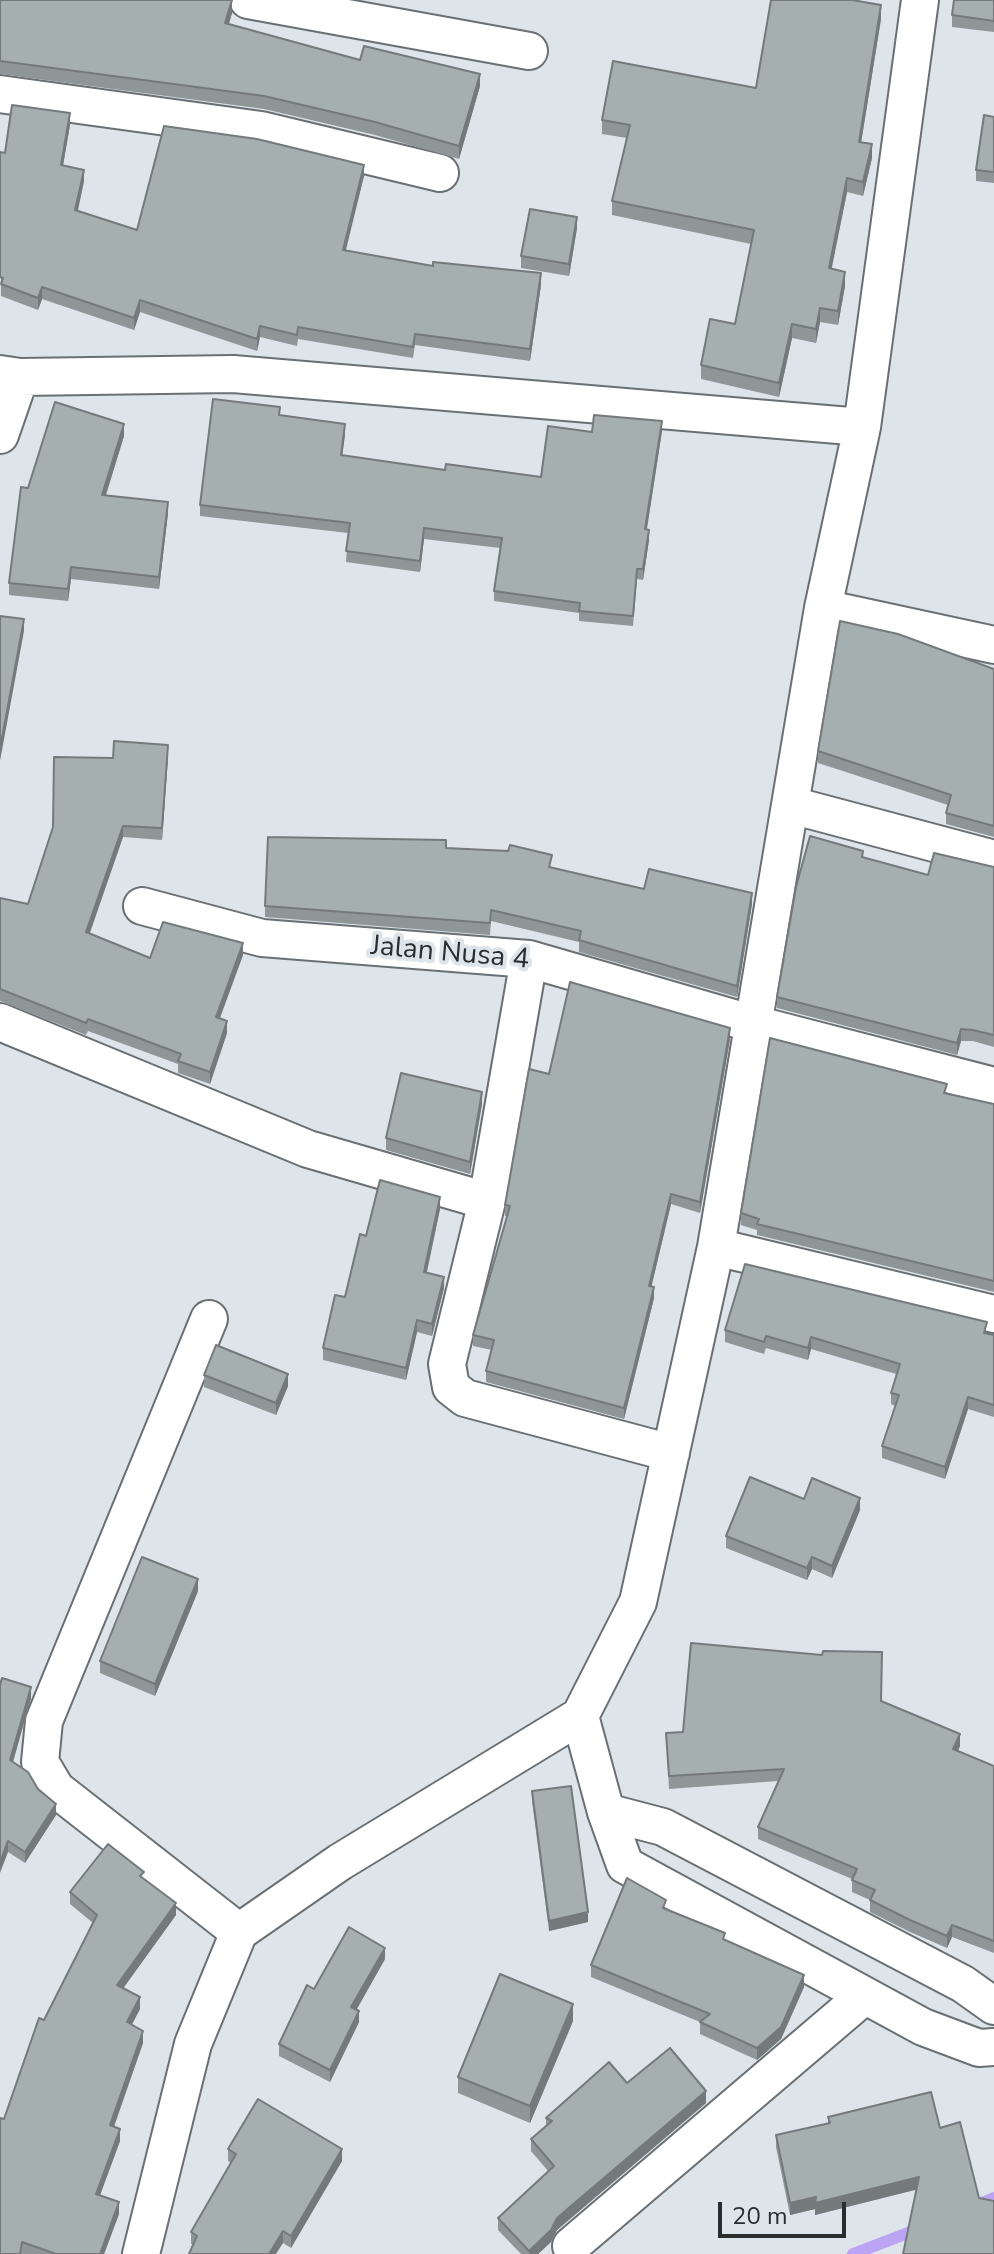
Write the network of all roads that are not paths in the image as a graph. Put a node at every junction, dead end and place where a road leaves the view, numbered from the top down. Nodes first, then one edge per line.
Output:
1 (248, 0) edge
2 (920, 0) edge
3 (300, 5) edge
4 (529, 51) dead end
5 (0, 94) edge
6 (440, 173) dead end
7 (10, 376) edge
8 (862, 427) junction
9 (0, 435) edge
10 (823, 608) junction
11 (994, 645) edge
12 (791, 805) junction
13 (994, 859) edge
14 (142, 906) dead end
15 (529, 959) junction
16 (0, 1022) edge
17 (754, 1024) junction
18 (994, 1086) edge
19 (487, 1201) junction
20 (716, 1247) junction
21 (994, 1314) edge
22 (209, 1319) dead end
23 (671, 1453) junction
24 (580, 1716) junction
25 (606, 1812) junction
26 (239, 1932) junction
27 (863, 1997) junction
28 (994, 2006) edge
29 (994, 2047) edge
30 (571, 2246) dead end
31 (141, 2254) edge

1 - 3 street
2 - 8 street
3 - 4 street
5 - 6 street
7 - 8 street
7 - 9 street
8 - 10 street
10 - 11 street
10 - 12 street
12 - 13 street
12 - 17 street
14 - 15 street, Jalan Nusa 4
15 - 17 street, Jalan Nusa 4
15 - 19 street
16 - 19 street
17 - 18 street, Jalan Nusa 4
17 - 20 street
19 - 23 street
20 - 21 street
20 - 23 street
22 - 26 street
23 - 24 street
24 - 25 street
24 - 26 street
25 - 27 street
25 - 28 street
26 - 31 street
27 - 29 street
27 - 30 street

